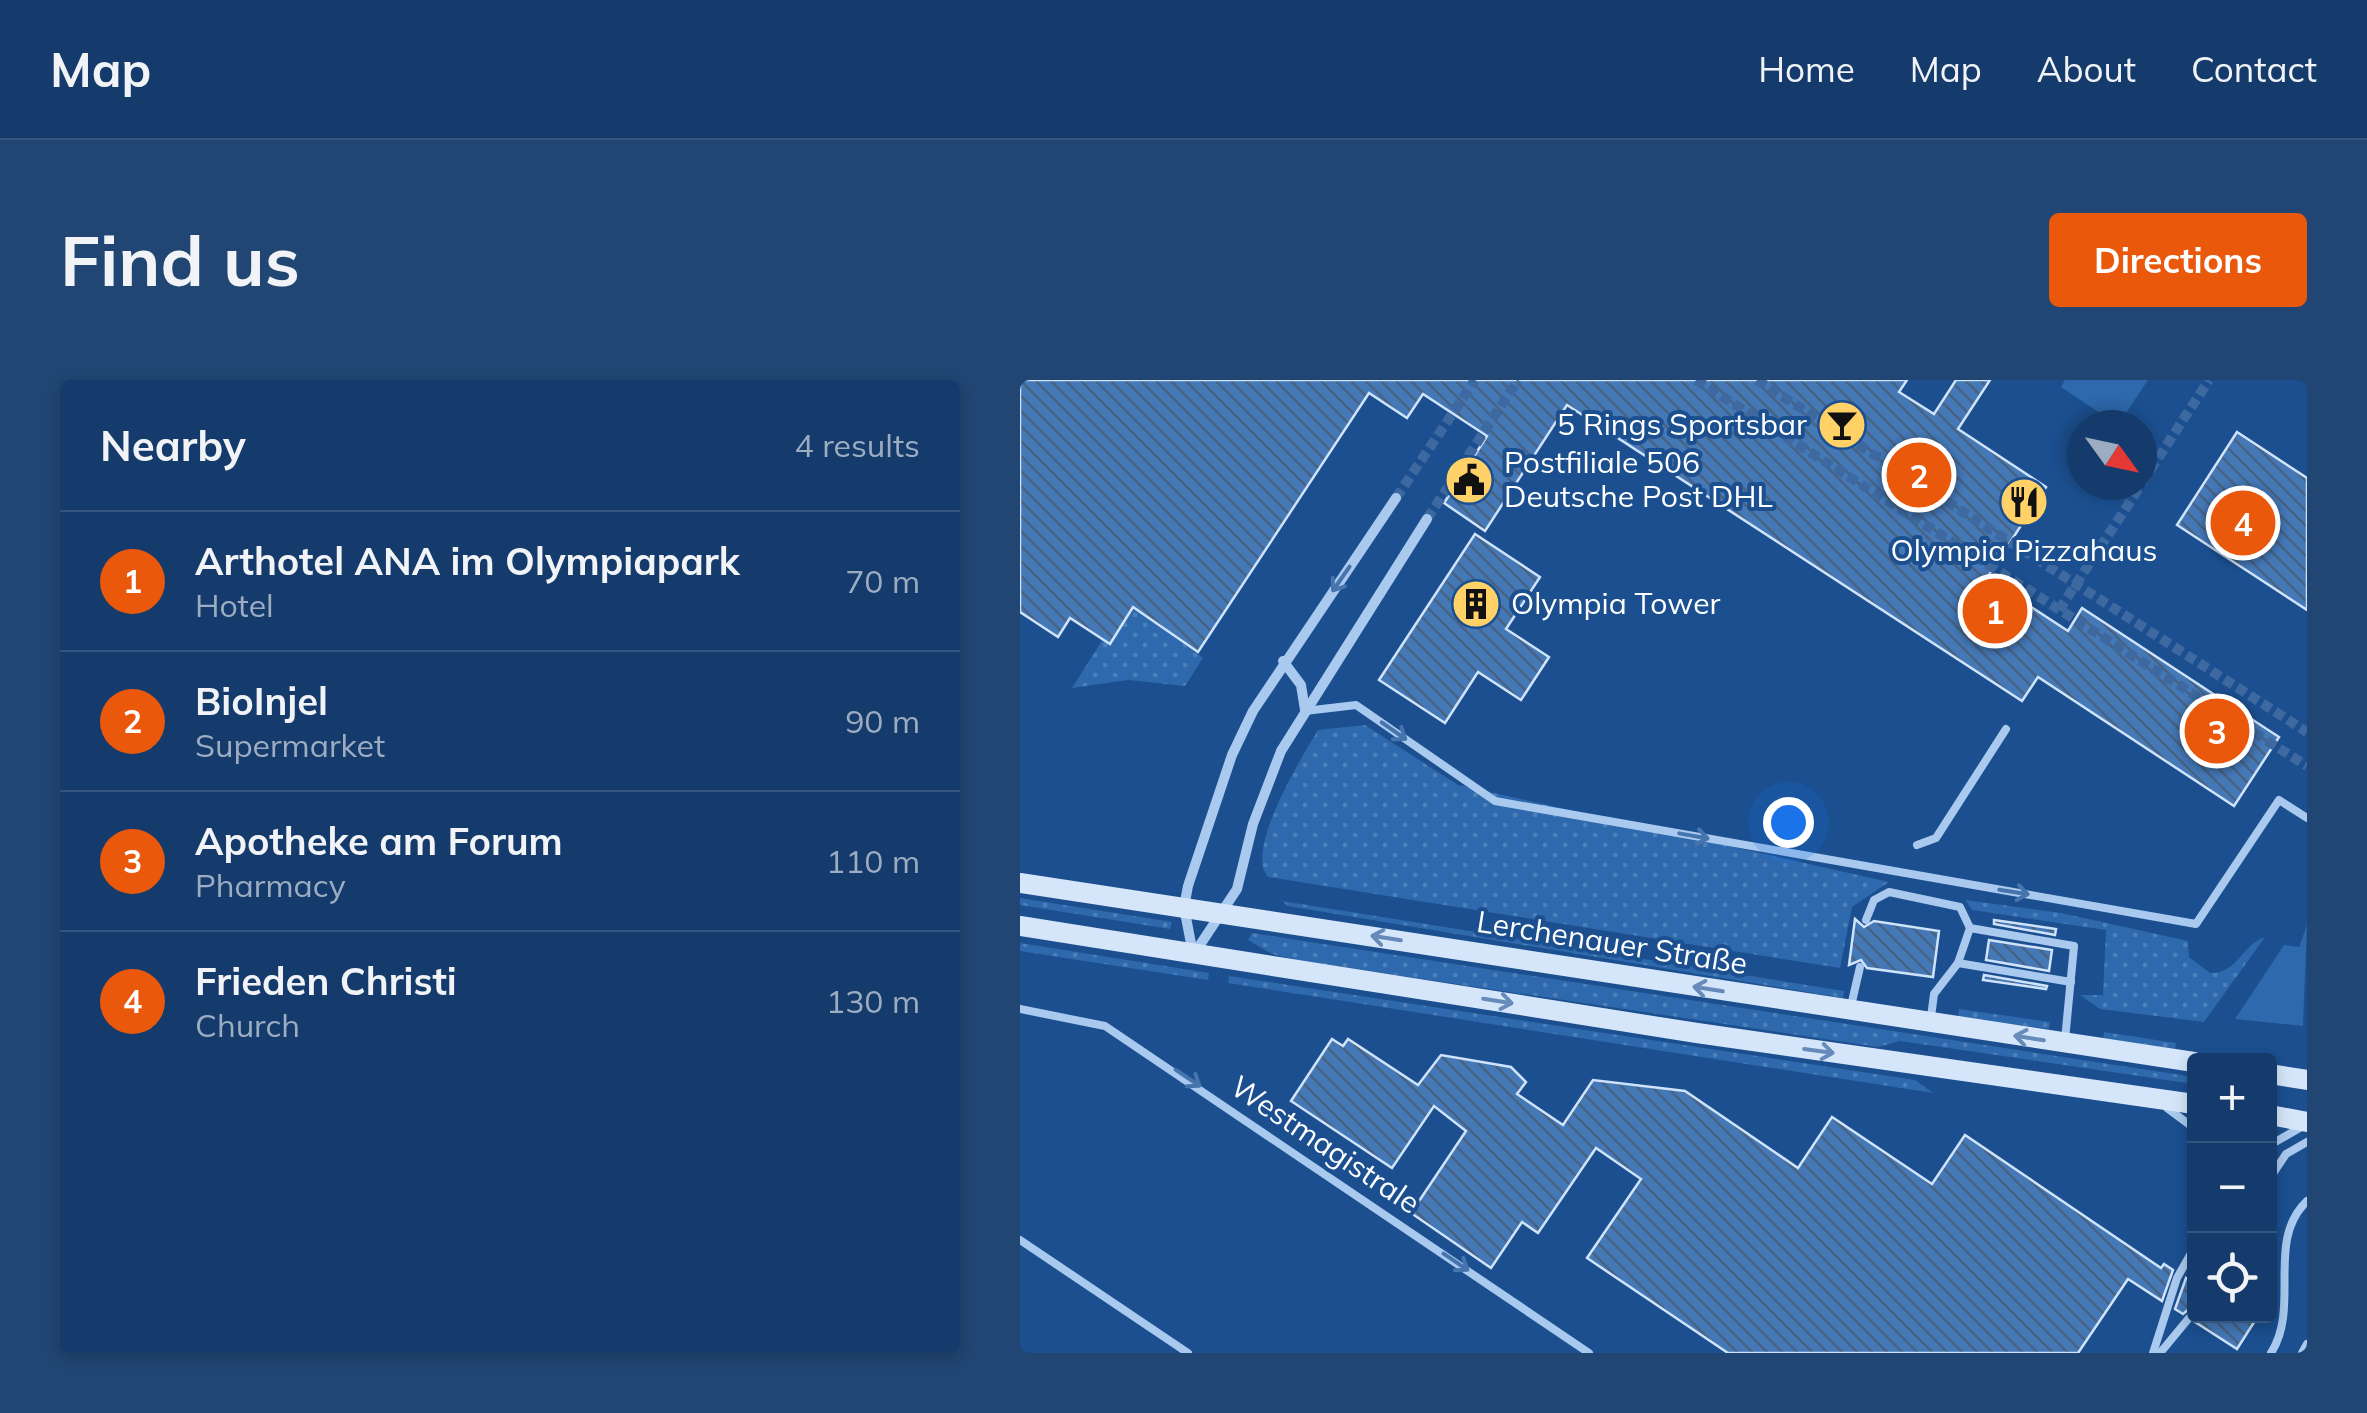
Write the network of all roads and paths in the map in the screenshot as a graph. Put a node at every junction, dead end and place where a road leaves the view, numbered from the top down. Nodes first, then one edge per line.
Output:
1 (1396, 498) tunnel mouth
2 (1427, 519) tunnel mouth
3 (1283, 661) junction
4 (1305, 711) junction
5 (2006, 729) dead end
6 (2307, 818) edge
7 (1916, 844) dead end
8 (1020, 883) edge
9 (1184, 907) junction
10 (1219, 912) junction
11 (1866, 920) dead end
12 (1020, 926) edge
13 (1970, 928) junction
14 (1194, 955) junction
15 (1958, 963) junction
16 (1860, 966) dead end
17 (2072, 982) junction
18 (1020, 1009) edge
19 (1851, 1009) junction
20 (1930, 1022) junction
21 (2065, 1044) junction
22 (2187, 1061) edge
23 (2277, 1075) edge
24 (2307, 1080) edge
25 (2150, 1098) junction
26 (2187, 1103) edge
27 (2277, 1117) edge
28 (2187, 1123) edge
29 (2307, 1123) edge
30 (2307, 1142) edge
31 (2273, 1143) edge
32 (2277, 1168) edge
33 (2307, 1201) edge
34 (1020, 1240) edge
35 (2187, 1261) edge
36 (2187, 1320) edge
37 (2307, 1344) edge
38 (1188, 1353) edge
39 (1588, 1353) edge
40 (2156, 1353) edge
41 (2271, 1353) edge
42 (2302, 1353) edge

1 -> 3 street
2 - 4 street
3 - 4 street
3 - 9 street
4 -> 6 lane
4 - 10 street
5 - 7 lane
8 - 9 main road, Lerchenauer Straße
9 - 10 main road, Lerchenauer Straße
9 - 14 street
10 - 14 street
19 -> 10 main road, Lerchenauer Straße
11 - 13 lane
12 - 14 main road
13 - 15 lane
13 - 17 lane
14 -> 25 main road
15 - 17 lane
15 - 20 lane
16 - 19 lane
17 - 21 lane
18 -> 39 lane, Westmagistrale
19 - 20 main road, Lerchenauer Straße
21 -> 20 main road, Lerchenauer Straße
21 - 22 main road, Lerchenauer Straße
23 - 24 main road
25 - 26 main road
25 - 28 lane
27 - 29 main road
29 - 31 lane
30 - 32 lane
33 - 41 lane
34 - 38 lane
35 - 40 lane
36 - 40 lane
37 - 42 lane

